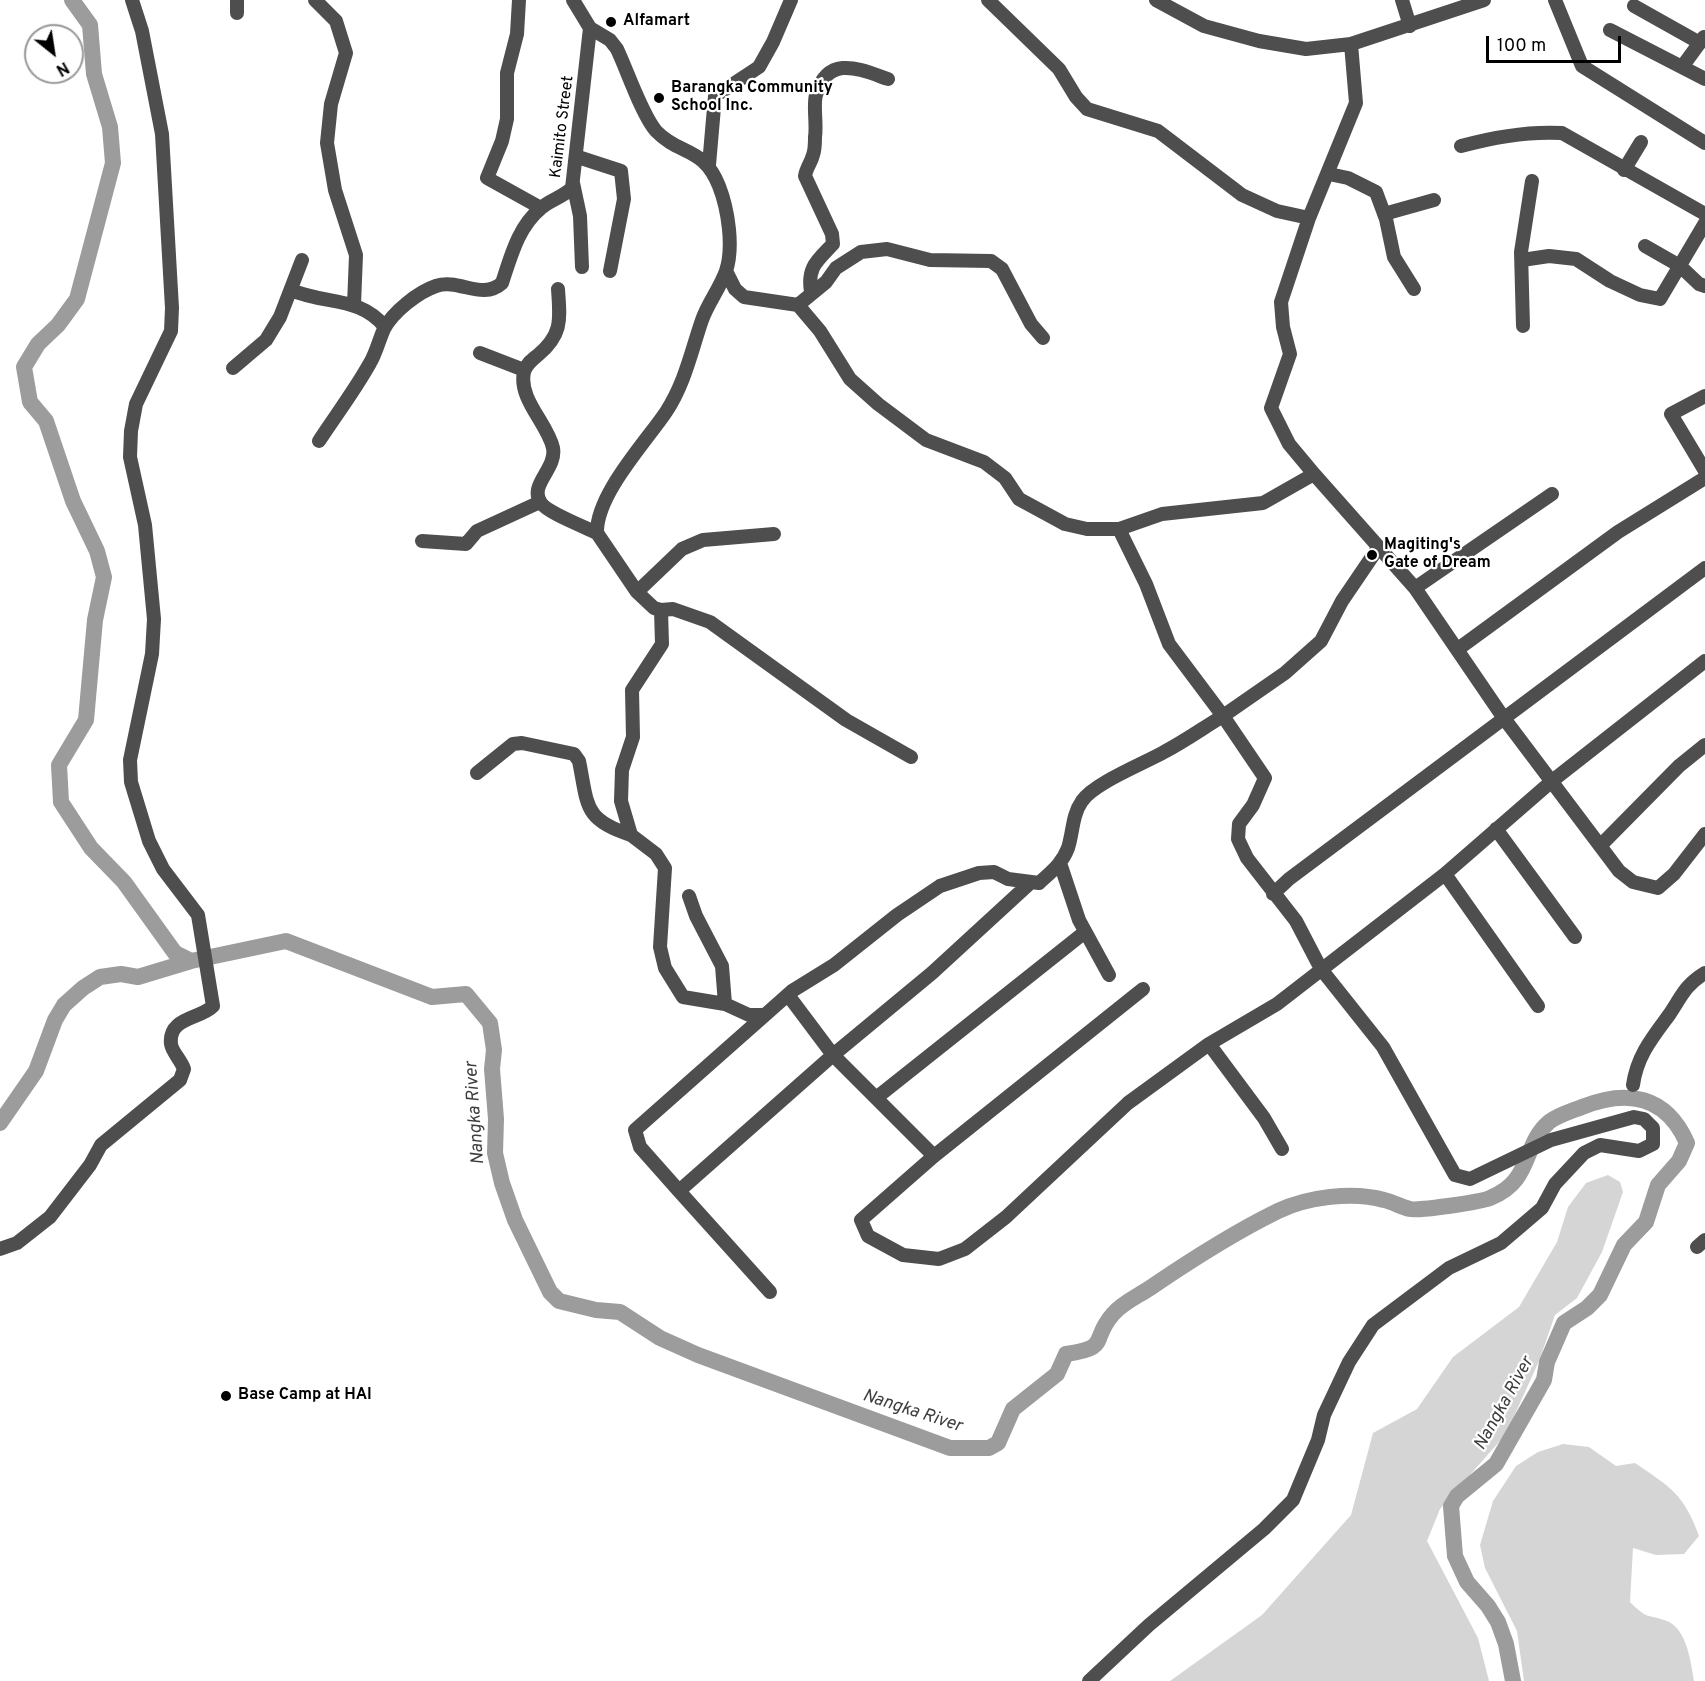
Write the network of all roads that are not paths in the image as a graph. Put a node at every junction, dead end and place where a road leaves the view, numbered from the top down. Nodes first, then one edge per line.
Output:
1 (132, 0) edge
2 (315, 0) edge
3 (519, 0) edge
4 (573, 0) edge
5 (791, 0) edge
6 (988, 0) edge
7 (1156, 0) edge
8 (1402, 0) edge
9 (1484, 0) edge
10 (1470, 2) edge
11 (1556, 2) edge
12 (1634, 6) dead end
13 (1410, 26) junction
14 (590, 28) junction
15 (1610, 30) dead end
16 (1702, 40) edge
17 (1350, 44) junction
18 (1682, 67) junction
19 (888, 79) dead end
20 (1705, 79) edge
21 (1641, 142) dead end
22 (1705, 143) edge
23 (1461, 146) dead end
24 (578, 157) junction
25 (709, 165) junction
26 (1624, 170) junction
27 (1329, 174) junction
28 (1532, 181) dead end
29 (573, 183) junction
30 (1434, 200) dead end
31 (541, 208) junction
32 (1384, 214) junction
33 (1705, 214) edge
34 (1309, 218) junction
35 (1705, 223) edge
36 (1645, 246) dead end
37 (302, 260) dead end
38 (1522, 260) junction
39 (1680, 266) junction
40 (582, 267) dead end
41 (726, 271) junction
42 (610, 272) dead end
43 (1705, 286) edge
44 (558, 289) dead end
45 (1414, 289) dead end
46 (291, 291) junction
47 (811, 292) junction
48 (354, 305) junction
49 (798, 305) junction
50 (1524, 326) dead end
51 (385, 327) junction
52 (1043, 338) dead end
53 (480, 353) dead end
54 (233, 368) dead end
55 (524, 370) junction
56 (1705, 396) edge
57 (319, 441) dead end
58 (1705, 471) edge
59 (1314, 474) junction
60 (1705, 478) edge
61 (1552, 494) dead end
62 (540, 502) junction
63 (1119, 529) junction
64 (597, 533) junction
65 (774, 534) dead end
66 (422, 541) dead end
67 (1378, 548) junction
68 (1705, 568) edge
69 (1415, 588) junction
70 (637, 592) junction
71 (661, 610) junction
72 (1458, 650) junction
73 (1705, 661) edge
74 (1222, 716) junction
75 (1503, 717) junction
76 (1705, 745) edge
77 (911, 757) dead end
78 (477, 773) dead end
79 (1552, 782) junction
80 (1496, 829) junction
81 (1705, 834) edge
82 (632, 835) junction
83 (1600, 846) junction
84 (1060, 864) junction
85 (1445, 874) junction
86 (1030, 883) junction
87 (1274, 894) junction
88 (689, 896) dead end
89 (1085, 932) junction
90 (1575, 936) dead end
91 (1321, 969) junction
92 (1705, 973) edge
93 (1109, 975) dead end
94 (1143, 989) dead end
95 (788, 995) junction
96 (725, 1004) junction
97 (1538, 1006) dead end
98 (765, 1015) junction
99 (1209, 1044) junction
100 (833, 1055) junction
101 (1633, 1085) dead end
102 (876, 1098) junction
103 (1282, 1149) dead end
104 (934, 1156) junction
105 (679, 1191) junction
106 (0, 1249) edge
107 (770, 1292) dead end
108 (1089, 1681) edge

1 - 106 street
2 - 48 street
3 - 31 street
4 - 14 street
5 - 25 street
6 - 34 street
7 - 17 street
8 - 13 street
9 - 10 street
10 - 13 street
11 - 22 street
12 - 16 street
13 - 17 street
14 - 24 street, Kaimito Street
14 - 25 street
15 - 18 street
16 - 18 street
17 - 27 street
18 - 20 street
19 - 47 street
21 - 26 street
23 - 26 street
24 - 29 street, Kaimito Street
24 - 42 street
25 - 41 street
26 - 33 street
27 - 32 street
27 - 34 street
28 - 38 street
29 - 31 street, Kaimito Street
29 - 40 street
30 - 32 street
31 - 51 street, Kaimito Street
32 - 45 street
34 - 59 street
35 - 39 street
36 - 39 street
37 - 46 street
38 - 39 street
38 - 50 street
39 - 43 street
41 - 49 street
41 - 64 street
44 - 55 street
46 - 48 street
46 - 54 street
47 - 49 street
47 - 52 street
48 - 51 street
49 - 63 street
51 - 57 street
53 - 55 street
55 - 62 street
56 - 58 street
59 - 63 street
59 - 67 street
60 - 72 street
61 - 69 street
62 - 64 street
62 - 66 street
63 - 74 street
64 - 70 street
65 - 70 street
67 - 69 street
67 - 74 street
68 - 75 street
69 - 72 street
70 - 71 street
71 - 77 street
71 - 82 street
72 - 75 street
73 - 79 street
74 - 84 street
74 - 87 street
75 - 79 street
75 - 87 street
76 - 83 street
78 - 82 street
79 - 80 street
79 - 83 street
80 - 85 street
80 - 90 street
81 - 83 street
82 - 96 street
84 - 86 street
84 - 89 street
85 - 91 street
85 - 97 street
86 - 95 street
86 - 100 street
87 - 91 street
88 - 96 street
89 - 93 street
89 - 102 street
91 - 99 street
91 - 108 street
92 - 101 street
94 - 104 street
95 - 98 street
95 - 100 street
96 - 98 street
98 - 105 street
99 - 103 street
99 - 104 street
100 - 102 street
100 - 105 street
102 - 104 street
105 - 107 street

